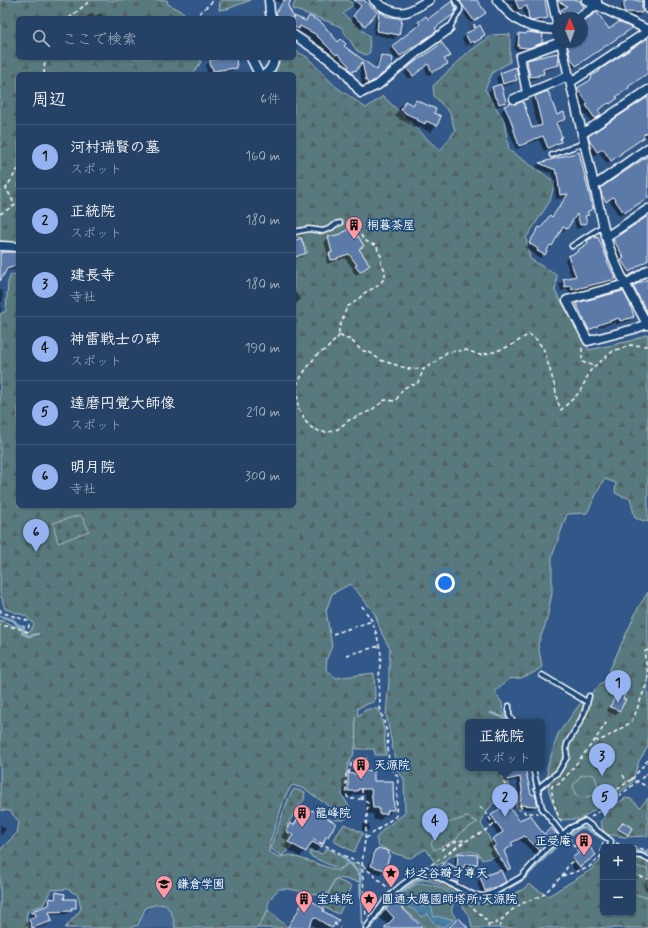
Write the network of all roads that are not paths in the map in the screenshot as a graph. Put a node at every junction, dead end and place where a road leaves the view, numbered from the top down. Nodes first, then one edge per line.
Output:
1 (269, 0) edge
2 (374, 0) edge
3 (429, 0) edge
4 (455, 0) edge
5 (497, 0) edge
6 (552, 0) edge
7 (586, 0) edge
8 (648, 0) edge
9 (597, 3) edge
10 (648, 9) edge
11 (554, 12) edge
12 (586, 12) edge
13 (271, 16) edge
14 (449, 29) joint
15 (552, 29) edge
16 (648, 30) edge
17 (296, 36) edge
18 (552, 45) edge
19 (562, 48) edge
20 (252, 60) edge
21 (274, 60) edge
22 (258, 72) edge
23 (268, 72) edge
24 (570, 79) junction
25 (648, 90) edge
26 (527, 93) junction
27 (514, 99) dead end
28 (582, 134) junction
29 (584, 143) junction
30 (648, 148) edge
31 (552, 154) dead end
32 (594, 186) junction
33 (648, 209) edge
34 (340, 223) road end
35 (603, 226) junction
36 (296, 232) edge
37 (606, 237) junction
38 (0, 246) edge
39 (572, 246) dead end
40 (16, 247) edge
41 (648, 270) edge
42 (626, 284) junction
43 (648, 324) edge
44 (542, 675) dead end
45 (589, 696) dead end
46 (588, 702) junction
47 (509, 706) dead end
48 (511, 719) edge
49 (534, 771) edge
50 (537, 789) junction
51 (562, 834) junction
52 (610, 844) edge
53 (636, 855) edge
54 (648, 859) edge
55 (366, 928) edge

1 - 13 street
2 - 3 street
4 - 14 lane
5 - 15 street
6 - 11 street
7 - 9 street
8 - 10 street
9 - 12 street
9 - 16 street
14 - 17 street
16 - 24 street
18 - 26 street
19 - 24 street
20 - 22 street
21 - 23 street
24 - 26 street
24 - 28 street
25 - 28 street
26 - 27 street
28 - 29 street
29 - 31 lane
29 - 32 street
30 - 32 street
32 - 35 street
33 - 37 street
34 - 36 lane
35 - 37 street
35 - 39 lane
37 - 42 street
38 - 40 street
41 - 42 street
42 - 43 street
42 - 43 street
44 - 46 lane
45 - 46 lane
46 - 50 lane
47 - 48 lane
49 - 50 lane
50 - 51 lane
51 - 52 lane
51 - 55 lane
53 - 54 lane

